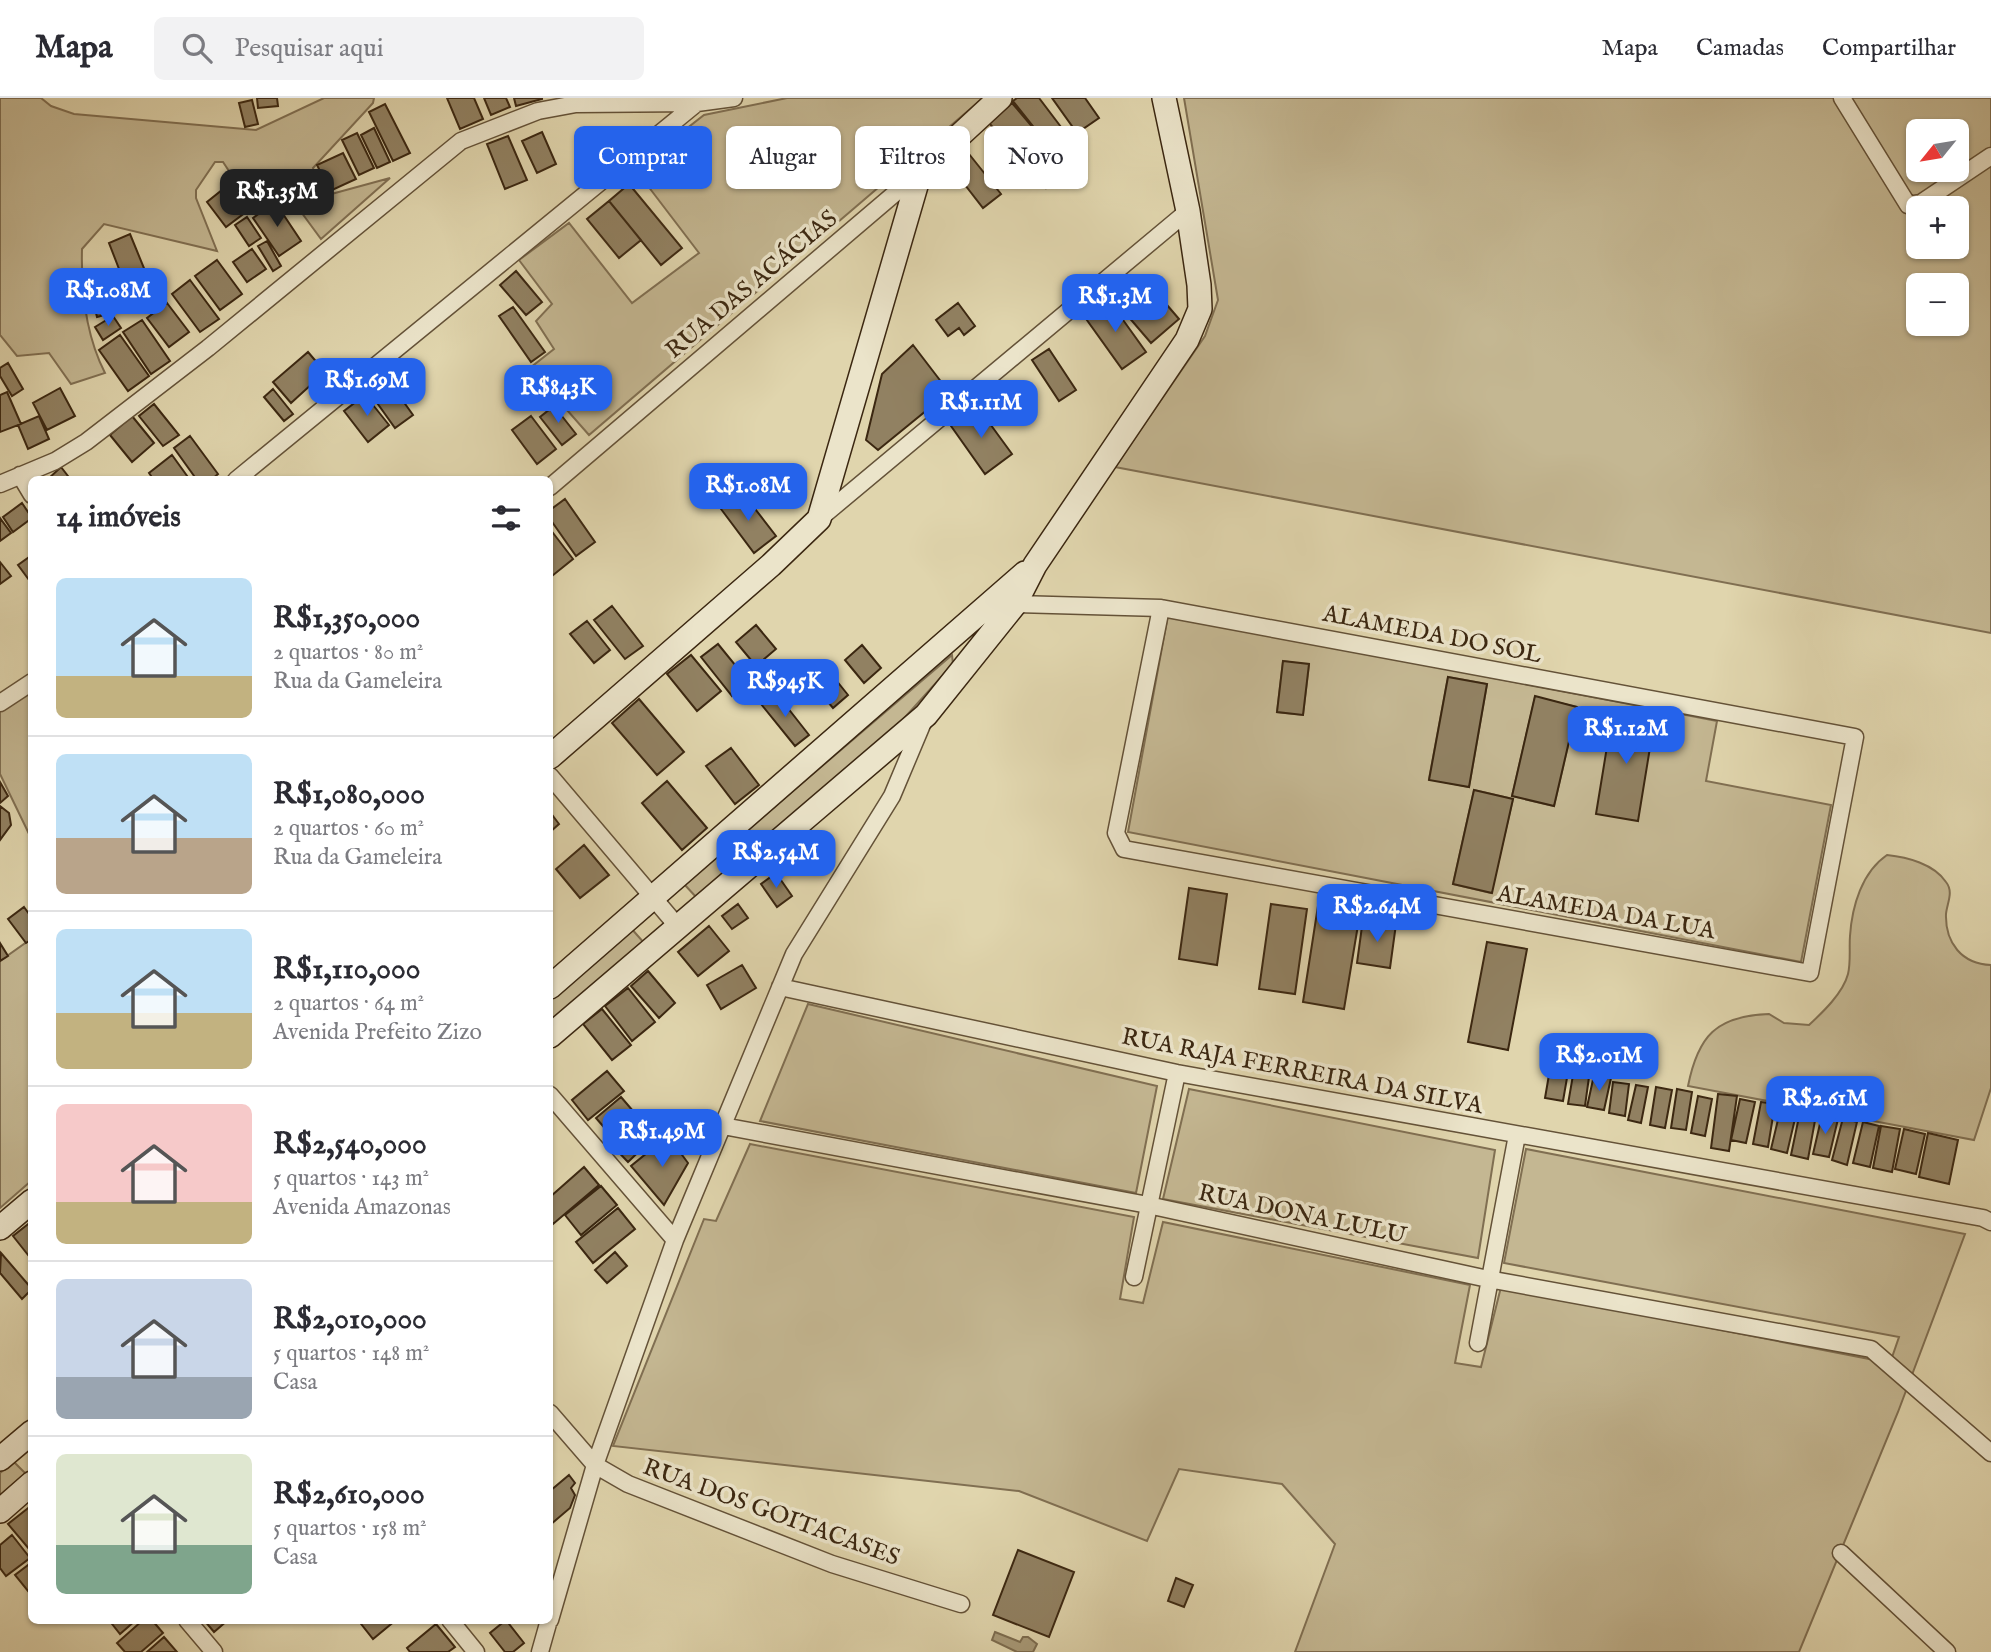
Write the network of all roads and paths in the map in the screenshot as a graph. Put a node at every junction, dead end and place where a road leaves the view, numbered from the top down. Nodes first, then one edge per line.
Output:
1 (734, 98) edge
2 (1000, 98) edge
3 (1164, 98) edge
4 (1842, 98) edge
5 (697, 103) junction
6 (970, 126) edge
7 (1991, 156) edge
8 (900, 189) edge
9 (915, 189) edge
10 (1188, 211) junction
11 (20, 475) junction
12 (241, 476) edge
13 (0, 484) edge
14 (553, 484) edge
15 (28, 488) edge
16 (819, 519) junction
17 (1008, 599) junction
18 (1161, 608) junction
19 (28, 685) edge
20 (0, 703) edge
21 (926, 715) junction
22 (553, 754) edge
23 (553, 780) edge
24 (653, 899) junction
25 (679, 928) junction
26 (1810, 973) joint
27 (553, 984) edge
28 (780, 987) junction
29 (553, 1033) edge
30 (1178, 1073) junction
31 (553, 1098) edge
32 (723, 1126) junction
33 (1517, 1135) junction
34 (28, 1204) edge
35 (1148, 1205) junction
36 (1988, 1217) edge
37 (0, 1228) edge
38 (675, 1240) junction
39 (1135, 1278) dead end
40 (1488, 1279) junction
41 (1478, 1343) dead end
42 (553, 1416) edge
43 (28, 1436) edge
44 (1991, 1453) edge
45 (0, 1459) edge
46 (595, 1465) junction
47 (28, 1486) edge
48 (0, 1511) edge
49 (1841, 1553) dead end
50 (961, 1604) dead end
51 (553, 1607) edge
52 (190, 1624) edge
53 (453, 1624) edge
54 (548, 1624) edge
55 (214, 1652) edge
56 (476, 1652) edge
57 (540, 1652) edge
58 (1947, 1652) edge

1 - 5 street
2 - 6 main road
3 - 10 main road
4 - 7 street
5 - 11 street
5 - 12 street
8 - 14 street, RUA DAS ACÁCIAS
9 - 16 main road
10 - 16 street
10 - 17 main road
11 - 13 street
11 - 15 street
16 - 22 main road
17 - 18 street, ALAMEDA DO SOL
17 - 21 main road
17 - 24 main road
18 - 26 street, ALAMEDA DA LUA
18 - 26 street, ALAMEDA DO SOL
19 - 20 street
21 - 25 main road
21 - 28 street
23 - 24 street
24 - 25 street
24 - 27 main road
25 - 29 main road
28 - 30 street, RUA RAJA FERREIRA DA SILVA
28 - 32 street
30 - 33 street, RUA RAJA FERREIRA DA SILVA
30 - 35 street
31 - 38 street
32 - 35 street, RUA DONA LULU
32 - 38 street
33 - 36 street, RUA RAJA FERREIRA DA SILVA
33 - 40 street
34 - 37 main road
35 - 39 street
35 - 40 street, RUA DONA LULU
38 - 46 street
40 - 41 street
40 - 44 street, RUA DONA LULU
42 - 46 street, RUA DOS GOITACASES
43 - 45 main road
46 - 50 street, RUA DOS GOITACASES
46 - 51 street
47 - 48 main road
49 - 58 street
52 - 55 street
53 - 56 street
54 - 57 street

